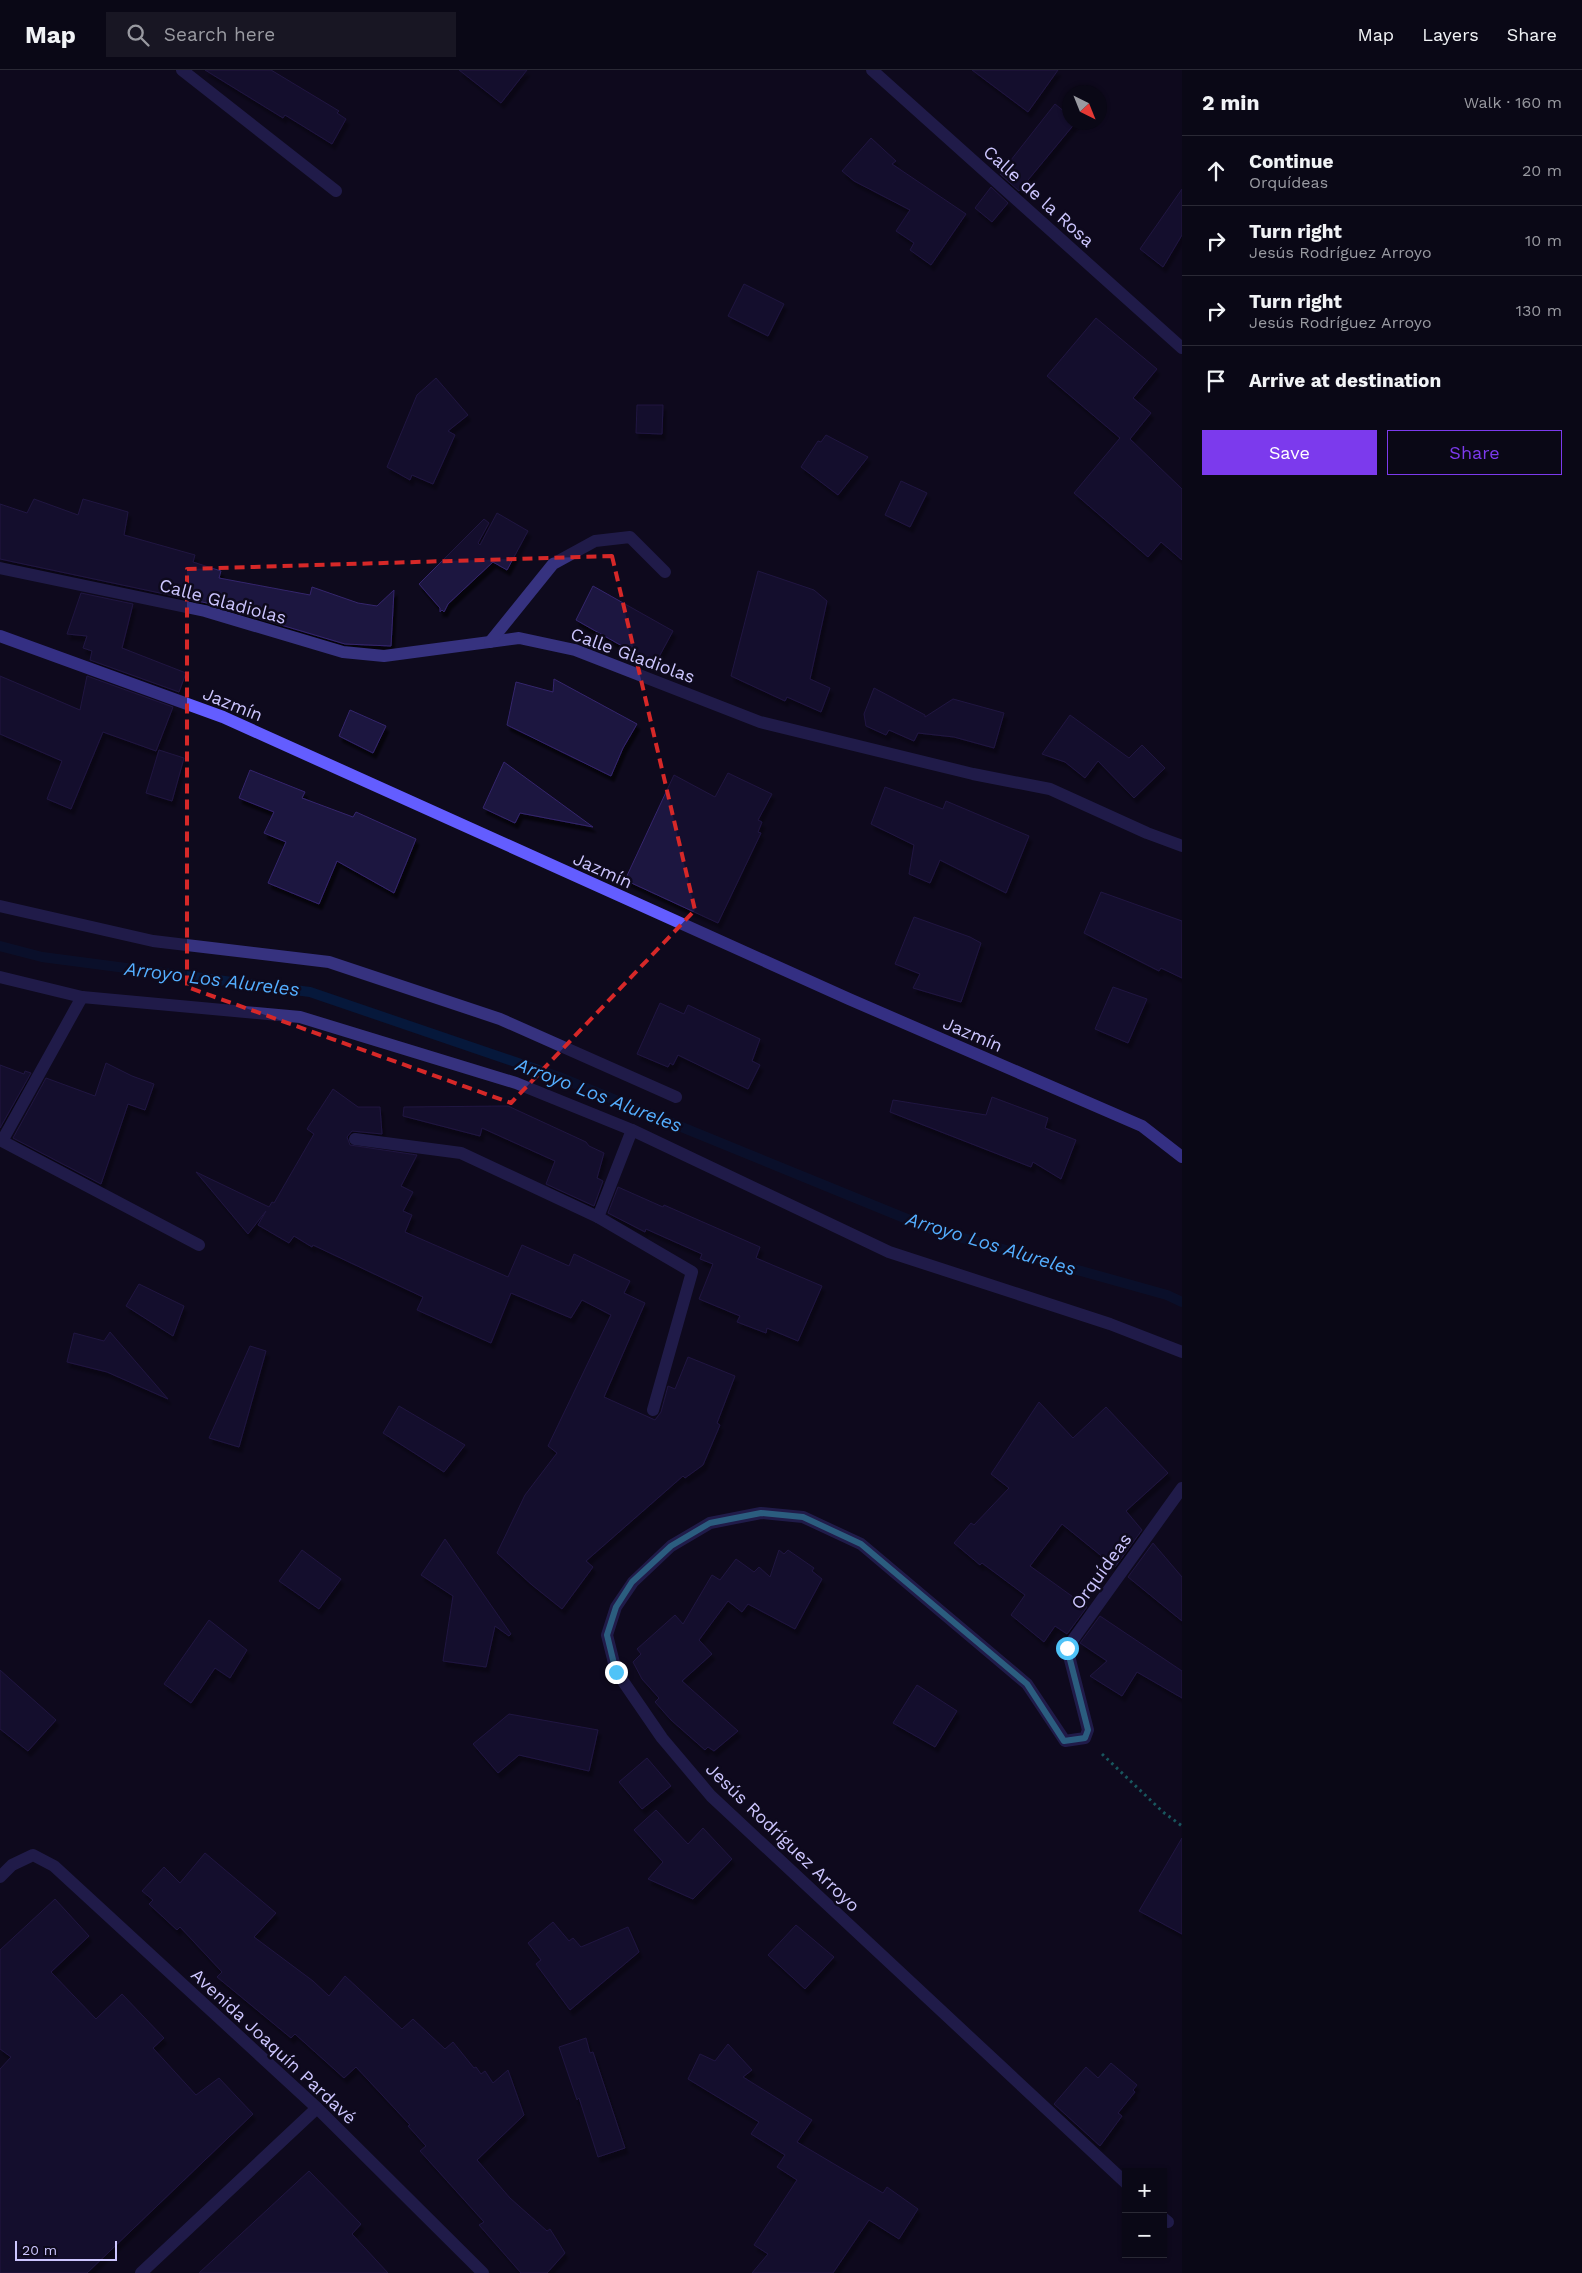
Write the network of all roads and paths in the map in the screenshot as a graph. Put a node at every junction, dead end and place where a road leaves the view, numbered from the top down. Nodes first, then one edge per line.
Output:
1 (182, 70) edge
2 (872, 70) edge
3 (336, 191) dead end
4 (1182, 348) edge
5 (0, 568) edge
6 (665, 572) dead end
7 (0, 636) edge
8 (490, 642) junction
9 (1182, 846) edge
10 (0, 906) edge
11 (0, 977) edge
12 (82, 998) junction
13 (676, 1097) dead end
14 (632, 1130) junction
15 (355, 1139) dead end
16 (1182, 1157) edge
17 (598, 1218) junction
18 (199, 1245) dead end
19 (1182, 1352) edge
20 (653, 1410) dead end
21 (1182, 1488) edge
22 (1085, 1738) junction
23 (1182, 1826) edge
24 (0, 1877) edge
25 (317, 2108) junction
26 (1122, 2179) edge
27 (141, 2273) edge
28 (483, 2273) edge

1 - 3 street
2 - 4 street, Calle de la Rosa
5 - 8 street, Calle Gladiolas
6 - 8 street
7 - 16 main road, Jazmín
8 - 9 street, Calle Gladiolas
10 - 13 street
11 - 12 street
12 - 14 street
12 - 18 street
14 - 17 street
14 - 19 street
15 - 17 street
17 - 20 street
21 - 22 street, Orquídeas
22 - 23 path
22 - 26 street, Jesús Rodríguez Arroyo
24 - 25 street, Avenida Joaquín Pardavé
25 - 27 street
25 - 28 street, Avenida Joaquín Pardavé

